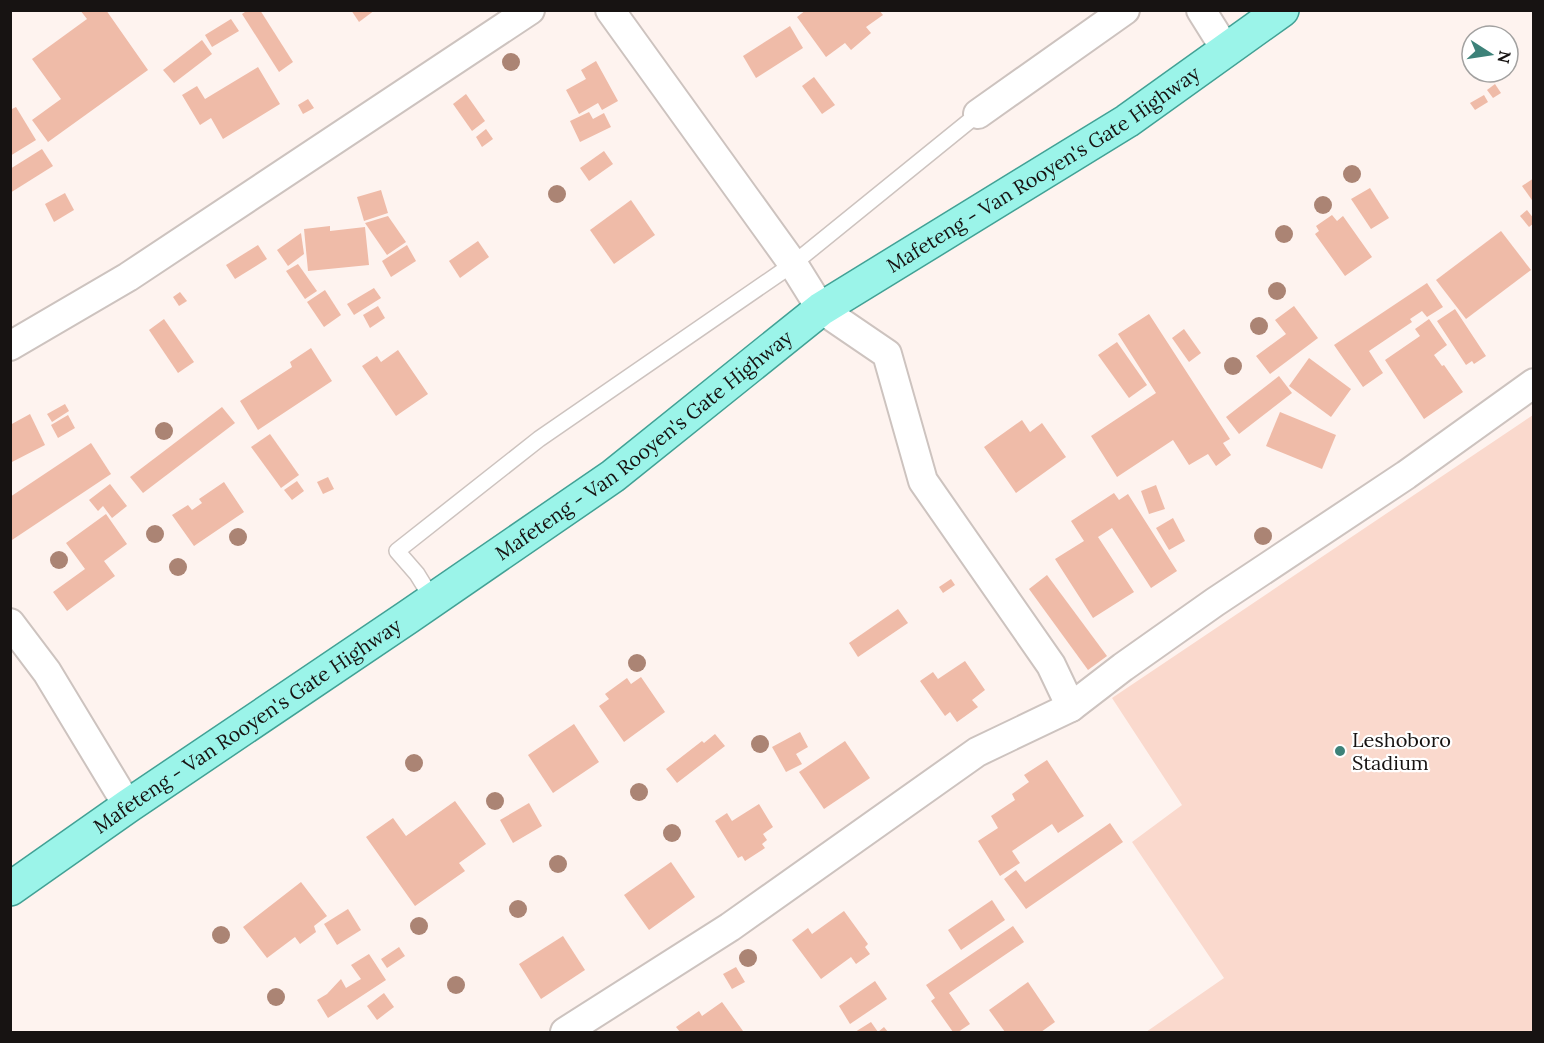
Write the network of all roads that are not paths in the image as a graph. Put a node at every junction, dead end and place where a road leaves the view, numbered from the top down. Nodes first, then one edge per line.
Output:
1 (530, 10) edge
2 (610, 10) edge
3 (1125, 10) edge
4 (1201, 10) edge
5 (1282, 10) edge
6 (1226, 50) junction
7 (978, 114) joint
8 (793, 264) junction
9 (821, 309) junction
10 (10, 346) edge
11 (1533, 383) edge
12 (433, 600) junction
13 (10, 623) edge
14 (1071, 707) junction
15 (128, 806) junction
16 (10, 889) edge
17 (565, 1032) edge

1 - 10 street
2 - 8 street
3 - 7 street
4 - 6 street
5 - 6 main road, Mafeteng - Van Rooyen's Gate Highway
6 - 9 main road, Mafeteng - Van Rooyen's Gate Highway
7 - 8 lane
8 - 9 street
8 - 12 lane
9 - 12 main road, Mafeteng - Van Rooyen's Gate Highway
9 - 14 street
11 - 14 street
12 - 15 main road, Mafeteng - Van Rooyen's Gate Highway
13 - 15 street
14 - 17 street
15 - 16 main road, Mafeteng - Van Rooyen's Gate Highway

